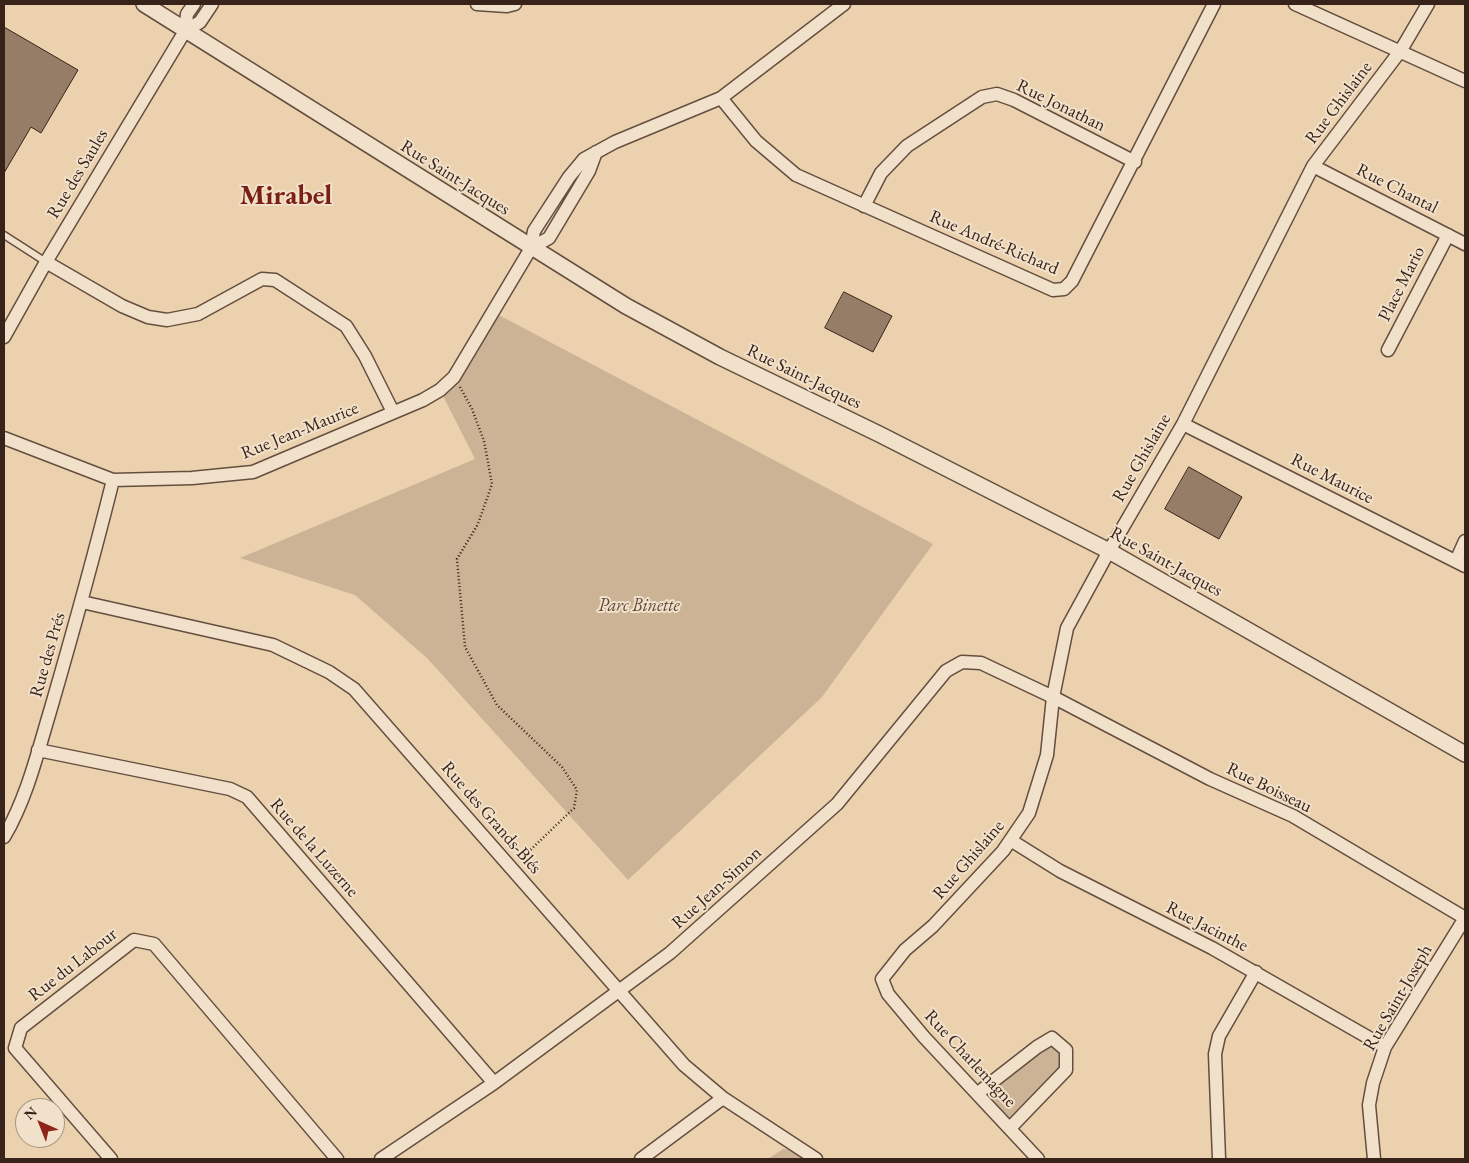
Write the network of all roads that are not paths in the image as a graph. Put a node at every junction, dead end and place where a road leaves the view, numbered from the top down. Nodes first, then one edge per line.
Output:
1 (144, 4) edge
2 (194, 4) edge
3 (212, 4) edge
4 (477, 4) edge
5 (515, 4) edge
6 (844, 4) edge
7 (1214, 4) edge
8 (1295, 4) edge
9 (1428, 4) edge
10 (186, 31) junction
11 (1401, 50) junction
12 (1465, 81) edge
13 (721, 98) junction
14 (1135, 162) junction
15 (1312, 166) junction
16 (864, 206) junction
17 (4, 234) edge
18 (1448, 235) junction
19 (1465, 244) edge
20 (531, 248) junction
21 (46, 262) junction
22 (4, 337) edge
23 (1388, 350) dead end
24 (393, 412) junction
25 (1183, 424) junction
26 (4, 438) edge
27 (113, 480) junction
28 (1465, 541) edge
29 (1108, 551) junction
30 (1460, 563) edge
31 (82, 602) junction
32 (1052, 697) junction
33 (38, 750) junction
34 (1465, 754) edge
35 (4, 837) edge
36 (1012, 841) junction
37 (1465, 918) edge
38 (1256, 972) junction
39 (882, 979) joint
40 (617, 992) junction
41 (1385, 1047) junction
42 (494, 1083) junction
43 (978, 1093) junction
44 (723, 1098) junction
45 (1010, 1128) junction
46 (111, 1159) edge
47 (337, 1159) edge
48 (381, 1159) edge
49 (641, 1159) edge
50 (816, 1159) edge
51 (1038, 1159) edge
52 (1218, 1159) edge
53 (1374, 1159) edge

1 - 10 street, Rue Saint-Jacques
2 - 10 street, Rue des Saules
3 - 10 street, Rue des Saules
4 - 5 street
6 - 13 street, Rue Jean-Maurice
7 - 14 street, Rue André-Richard
8 - 11 street
9 - 11 street, Rue Ghislaine
10 - 20 street, Rue Saint-Jacques
10 - 21 street, Rue des Saules
11 - 12 street
11 - 15 street, Rue Ghislaine
13 - 16 street, Rue André-Richard
13 - 20 street, Rue Jean-Maurice
14 - 16 street, Rue Jonathan
14 - 16 street, Rue André-Richard
15 - 18 street, Rue Chantal
15 - 25 street, Rue Ghislaine
17 - 21 lane
18 - 19 street, Rue Chantal
18 - 23 street, Place Mario
20 - 24 street, Rue Jean-Maurice
20 - 29 street, Rue Saint-Jacques
21 - 22 street, Rue des Saules
21 - 24 street
24 - 27 street, Rue Jean-Maurice
25 - 29 street, Rue Ghislaine
25 - 30 street, Rue Maurice
26 - 27 street, Rue Jean-Maurice
27 - 31 street, Rue des Prés
28 - 30 street
29 - 32 street, Rue Ghislaine
29 - 34 street, Rue Saint-Jacques
31 - 33 street, Rue des Prés
31 - 40 street, Rue des Grands-Blés
32 - 36 street, Rue Ghislaine
32 - 37 street, Rue Boisseau
32 - 40 street, Rue Jean-Simon
33 - 35 street, Rue des Prés
33 - 42 street, Rue de la Luzerne
36 - 38 street, Rue Jacinthe
36 - 39 street, Rue Ghislaine
37 - 41 street, Rue Saint-Joseph
38 - 41 street, Rue Jacinthe
38 - 52 street
39 - 43 street, Rue Charlemagne
40 - 42 street, Rue Jean-Simon
40 - 44 street, Rue des Grands-Blés
41 - 53 street, Rue Saint-Joseph
42 - 48 street, Rue Jean-Simon
43 - 45 street, Rue Charlemagne
43 - 45 street
44 - 49 street
44 - 50 street, Rue des Grands-Blés
45 - 51 street, Rue Charlemagne
46 - 47 street, Rue du Labour

